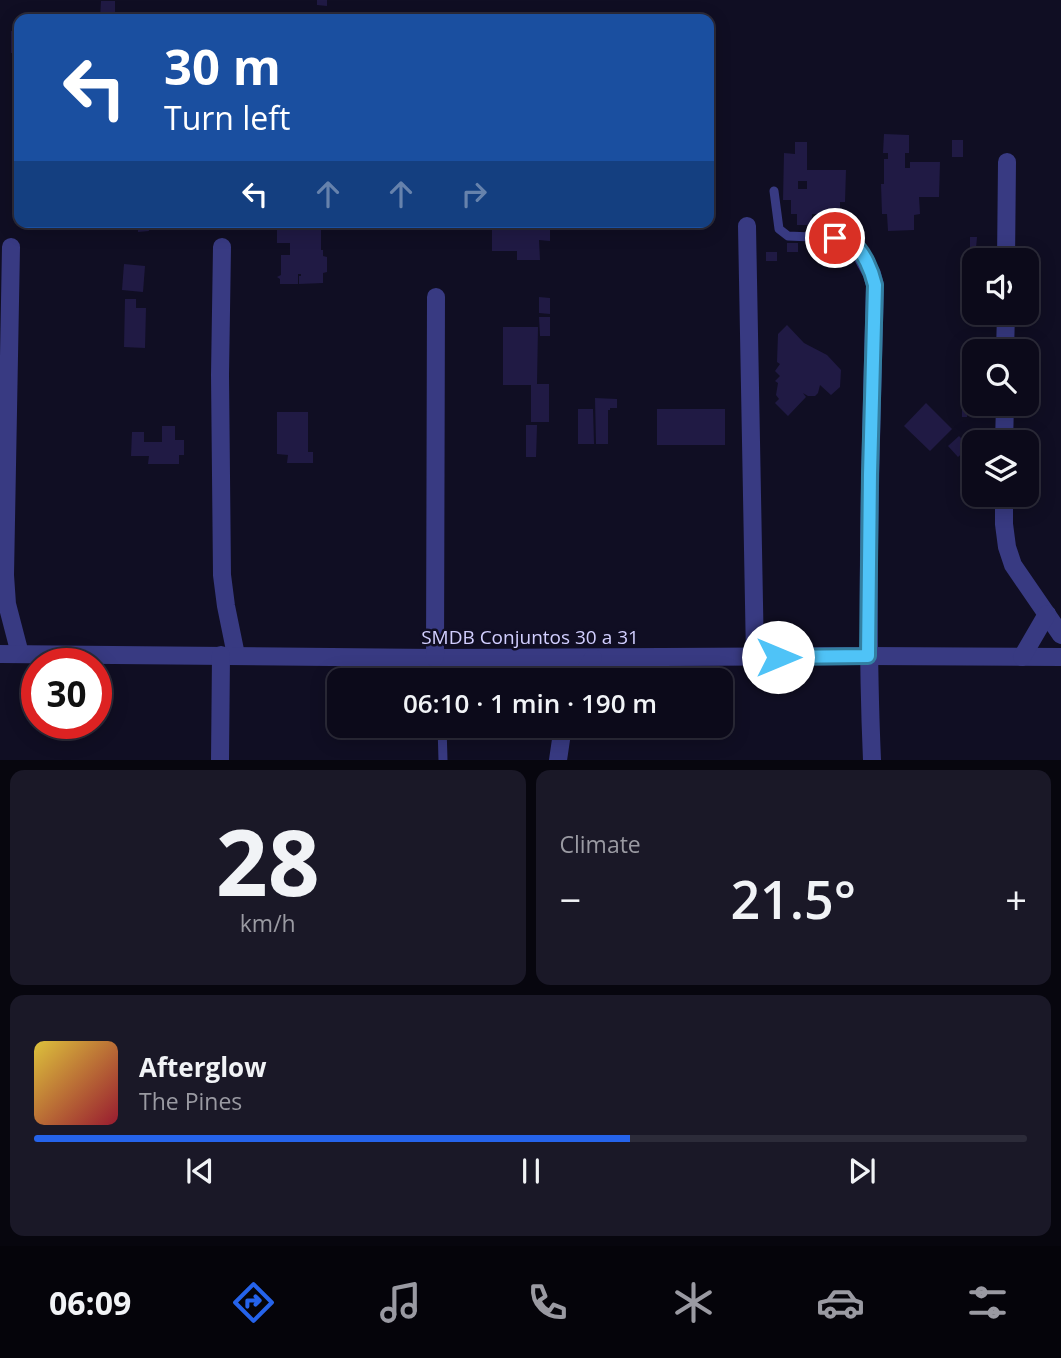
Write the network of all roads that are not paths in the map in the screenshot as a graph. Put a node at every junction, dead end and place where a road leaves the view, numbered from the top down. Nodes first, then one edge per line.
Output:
1 (1007, 162) dead end
2 (774, 191) dead end
3 (747, 226) dead end
4 (11, 247) dead end
5 (222, 247) dead end
6 (1006, 248) edge
7 (860, 252) joint
8 (436, 297) dead end
9 (1004, 507) edge
10 (1047, 614) junction
11 (1061, 635) edge
12 (0, 653) edge
13 (20, 654) junction
14 (229, 655) junction
15 (868, 656) junction
16 (755, 657) junction
17 (1022, 657) junction
18 (1061, 657) edge
19 (414, 658) junction
20 (593, 658) junction
21 (435, 659) junction
22 (474, 659) junction
23 (421, 668) edge
24 (467, 668) edge
25 (587, 668) edge
26 (442, 738) edge
27 (561, 738) edge
28 (220, 760) edge
29 (443, 760) edge
30 (558, 760) edge
31 (872, 760) edge

1 - 6 street
2 - 7 lane
3 - 16 street
4 - 13 street
5 - 14 street
7 - 15 street
8 - 21 street
9 - 10 street
10 - 11 street
10 - 17 street
12 - 13 street, SMDB Conjuntos 30 a 31
13 - 14 street, SMDB Conjuntos 30 a 31
14 - 19 street, SMDB Conjuntos 30 a 31
14 - 28 street
15 - 16 street, SMDB Conjuntos 30 a 31
15 - 17 street, SMDB Conjuntos 30 a 31
15 - 31 street
16 - 20 street, SMDB Conjuntos 30 a 31
17 - 18 street, SMDB Conjuntos 30 a 31
19 - 21 street, SMDB Conjuntos 30 a 31
19 - 23 lane
20 - 22 street, SMDB Conjuntos 30 a 31
20 - 25 street
21 - 22 street, SMDB Conjuntos 30 a 31
22 - 24 lane
26 - 29 lane
27 - 30 street

